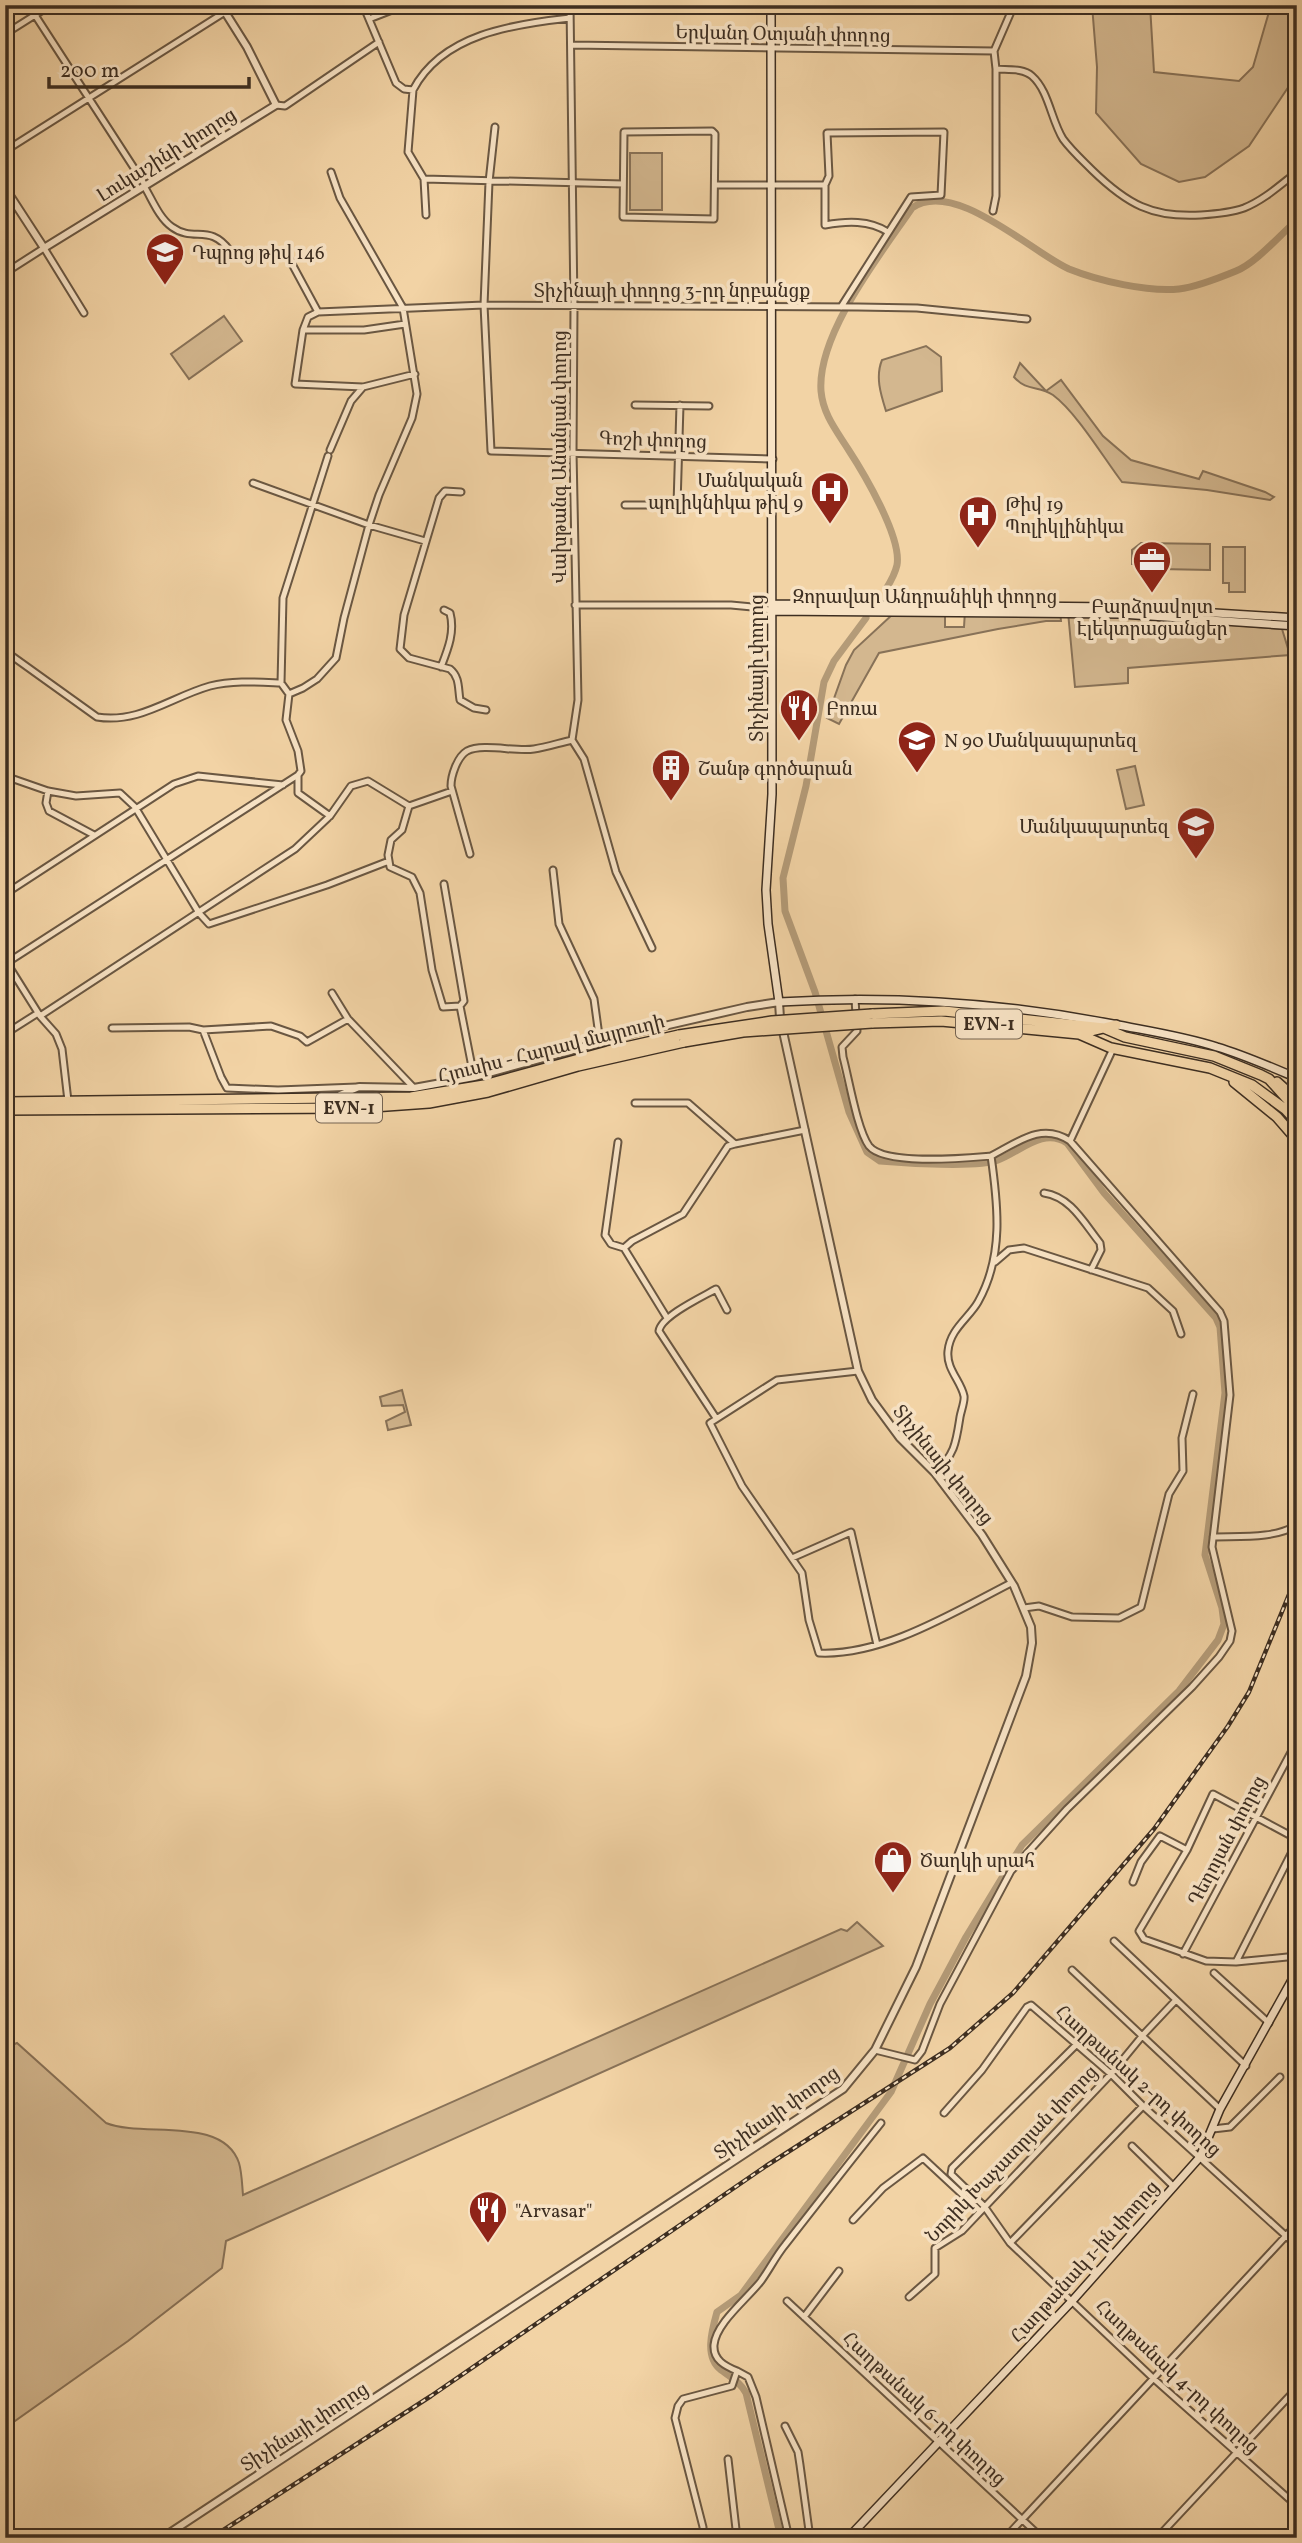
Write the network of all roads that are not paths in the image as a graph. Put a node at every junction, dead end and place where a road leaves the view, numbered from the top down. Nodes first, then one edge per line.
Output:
1 (51, 5) edge
2 (363, 5) edge
3 (405, 5) edge
4 (570, 5) edge
5 (771, 5) edge
6 (1014, 5) edge
7 (229, 8) edge
8 (35, 15) junction
9 (570, 18) junction
10 (369, 19) junction
11 (5, 34) edge
12 (379, 42) junction
13 (571, 45) junction
14 (772, 50) junction
15 (994, 51) junction
16 (996, 69) junction
17 (413, 90) junction
18 (89, 99) junction
19 (276, 105) junction
20 (495, 127) dead end
21 (5, 151) edge
22 (331, 172) dead end
23 (1297, 172) edge
24 (424, 179) junction
25 (489, 182) junction
26 (571, 183) junction
27 (623, 184) junction
28 (715, 185) junction
29 (144, 186) junction
30 (825, 186) junction
31 (771, 187) junction
32 (5, 188) edge
33 (993, 211) dead end
34 (426, 215) dead end
35 (888, 232) junction
36 (44, 248) junction
37 (230, 251) dead end
38 (285, 251) dead end
39 (5, 273) edge
40 (484, 304) junction
41 (574, 307) junction
42 (772, 307) junction
43 (841, 307) junction
44 (403, 308) junction
45 (318, 312) junction
46 (84, 313) dead end
47 (1027, 319) dead end
48 (405, 324) junction
49 (303, 330) junction
50 (415, 374) junction
51 (363, 387) junction
52 (635, 405) dead end
53 (680, 405) junction
54 (709, 405) dead end
55 (573, 452) junction
56 (679, 456) junction
57 (773, 458) junction
58 (253, 483) dead end
59 (461, 492) dead end
60 (312, 505) junction
61 (625, 505) dead end
62 (677, 505) junction
63 (708, 505) dead end
64 (369, 525) junction
65 (425, 541) junction
66 (575, 605) junction
67 (771, 608) junction
68 (444, 610) dead end
69 (1297, 618) edge
70 (1275, 620) junction
71 (1297, 626) edge
72 (5, 651) edge
73 (441, 667) junction
74 (281, 683) junction
75 (289, 694) junction
76 (486, 710) dead end
77 (572, 740) junction
78 (298, 775) junction
79 (5, 776) edge
80 (283, 785) junction
81 (48, 791) junction
82 (452, 791) junction
83 (409, 806) junction
84 (135, 807) junction
85 (330, 816) junction
86 (94, 835) junction
87 (470, 854) dead end
88 (167, 861) junction
89 (389, 861) junction
90 (553, 870) dead end
91 (444, 884) dead end
92 (5, 894) edge
93 (199, 913) junction
94 (652, 948) dead end
95 (6, 962) edge
96 (331, 993) dead end
97 (855, 999) junction
98 (779, 1002) junction
99 (460, 1006) junction
100 (39, 1014) junction
101 (872, 1018) junction
102 (348, 1019) junction
103 (112, 1028) dead end
104 (1104, 1028) junction
105 (1119, 1028) junction
106 (203, 1030) junction
107 (5, 1034) edge
108 (1079, 1034) junction
109 (682, 1038) junction
110 (600, 1043) junction
111 (1111, 1053) dead end
112 (1221, 1072) junction
113 (474, 1077) junction
114 (1297, 1078) edge
115 (1269, 1079) junction
116 (359, 1087) junction
117 (414, 1088) junction
118 (401, 1098) junction
119 (303, 1100) junction
120 (1297, 1100) edge
121 (68, 1101) junction
122 (5, 1102) edge
123 (635, 1103) dead end
124 (5, 1110) edge
125 (1297, 1110) edge
126 (1297, 1122) edge
127 (805, 1130) junction
128 (1297, 1140) edge
129 (1070, 1141) junction
130 (618, 1142) dead end
131 (735, 1144) junction
132 (991, 1157) junction
133 (1044, 1193) dead end
134 (624, 1248) junction
135 (995, 1262) junction
136 (1091, 1270) junction
137 (727, 1310) dead end
138 (667, 1318) junction
139 (1181, 1335) dead end
140 (858, 1371) junction
141 (1193, 1394) dead end
142 (716, 1418) junction
143 (935, 1473) junction
144 (1297, 1525) edge
145 (1213, 1537) junction
146 (792, 1558) junction
147 (1011, 1583) junction
148 (1024, 1608) junction
149 (877, 1645) junction
150 (1297, 1657) edge
151 (1292, 1666) dead end
152 (1297, 1741) edge
153 (1257, 1816) junction
154 (1297, 1840) edge
155 (1187, 1850) junction
156 (1133, 1882) dead end
157 (1114, 1941) dead end
158 (1183, 1954) junction
159 (1297, 1956) edge
160 (1236, 1962) junction
161 (1072, 1970) dead end
162 (1297, 1971) edge
163 (1214, 1973) dead end
164 (1175, 2001) junction
165 (1269, 2023) junction
166 (1143, 2035) junction
167 (1077, 2044) junction
168 (875, 2050) junction
169 (1246, 2066) junction
170 (1111, 2074) junction
171 (1280, 2077) dead end
172 (1143, 2106) junction
173 (1220, 2109) junction
174 (944, 2113) dead end
175 (881, 2123) dead end
176 (1213, 2129) junction
177 (1132, 2147) dead end
178 (1200, 2157) junction
179 (1174, 2186) junction
180 (982, 2208) junction
181 (853, 2220) dead end
182 (1297, 2224) edge
183 (1286, 2236) junction
184 (1010, 2243) junction
185 (1297, 2246) edge
186 (839, 2271) dead end
187 (909, 2297) dead end
188 (1073, 2300) junction
189 (787, 2301) dead end
190 (804, 2317) junction
191 (736, 2373) junction
192 (1154, 2378) junction
193 (1297, 2388) edge
194 (785, 2427) dead end
195 (938, 2441) junction
196 (1237, 2452) junction
197 (728, 2459) dead end
198 (1297, 2506) edge
199 (1021, 2520) junction
200 (162, 2538) edge
201 (703, 2538) edge
202 (737, 2538) edge
203 (789, 2538) edge
204 (810, 2538) edge
205 (848, 2538) edge
206 (1005, 2538) edge
207 (1042, 2538) edge
208 (1157, 2538) edge

1 - 8 street
2 - 10 street
3 - 10 street
4 - 9 street, Վախթանգ Անանյան փողոց
5 - 14 main road, Տիչինայի փողոց
6 - 15 street
7 - 18 street
7 - 19 street
8 - 11 street
8 - 18 street
9 - 13 street, Վախթանգ Անանյան փողոց
9 - 17 street
10 - 12 street
12 - 17 street
12 - 19 street, Լուկաշինի փողոց
13 - 14 street, Երվանդ Օտյանի փողոց
13 - 26 street, Վախթանգ Անանյան փողոց
14 - 15 street, Երվանդ Օտյանի փողոց
14 - 31 main road, Տիչինայի փողոց
15 - 16 street
16 - 23 street
16 - 33 street
17 - 24 street
18 - 21 street
18 - 29 street
19 - 29 street, Լուկաշինի փողոց
20 - 25 street
22 - 44 street
24 - 25 street
24 - 34 street
25 - 26 street
25 - 40 street
26 - 27 street
26 - 41 street, Վախթանգ Անանյան փողոց
27 - 28 street
27 - 28 street
28 - 31 street
29 - 36 street, Լուկաշինի փողոց
29 - 37 street
30 - 31 street
30 - 35 street
30 - 35 street
31 - 42 main road, Տիչինայի փողոց
32 - 36 street
35 - 43 street
36 - 39 street, Լուկաշինի փողոց
36 - 46 street
38 - 45 street
40 - 41 street, Տիչինայի փողոց 3-րդ նրբանցք
40 - 44 street, Տիչինայի փողոց 3-րդ նրբանցք
40 - 55 street, Գոշի փողոց
41 - 42 street, Տիչինայի փողոց 3-րդ նրբանցք
41 - 55 street, Վախթանգ Անանյան փողոց
42 - 43 street, Տիչինայի փողոց 3-րդ նրբանցք
42 - 57 main road, Տիչինայի փողոց
43 - 47 street, Տիչինայի փողոց 3-րդ նրբանցք
44 - 45 street, Տիչինայի փողոց 3-րդ նրբանցք
44 - 48 street
45 - 49 street
48 - 49 street
48 - 50 street
49 - 51 street
50 - 51 street
50 - 64 street
51 - 60 street
52 - 53 street
53 - 54 street
53 - 56 street
55 - 56 street, Գոշի փողոց
55 - 66 street, Վախթանգ Անանյան փողոց
56 - 57 street, Գոշի փողոց
56 - 62 street
57 - 67 main road, Տիչինայի փողոց
58 - 60 street
59 - 65 street
60 - 64 street
60 - 74 street
61 - 62 street
62 - 63 street
64 - 65 street
64 - 75 street
65 - 73 street
66 - 67 street, Զորավար Անդրանիկի փողոց
66 - 77 street, Վախթանգ Անանյան փողոց
67 - 70 main road, Զորավար Անդրանիկի փողոց
67 - 98 main road, Տիչինայի փողոց
68 - 73 street
69 - 70 main road, Զորավար Անդրանիկի փողոց
70 - 71 main road, Զորավար Անդրանիկի փողոց
72 - 74 street
73 - 76 street
74 - 75 street
75 - 78 street
77 - 82 street
77 - 94 street
78 - 80 street
78 - 85 street
79 - 81 street
80 - 84 street
80 - 88 street
81 - 84 street
81 - 86 street
82 - 83 street
82 - 87 street
83 - 85 street
83 - 89 street
84 - 86 street
84 - 88 street
85 - 93 street
86 - 92 street
88 - 93 street
88 - 95 street
89 - 93 street
89 - 99 street
90 - 110 street
91 - 99 street
93 - 100 street
95 - 100 street
96 - 102 street
97 - 98 main road
97 - 105 main road
97 - 132 street
98 - 110 street
98 - 127 street, Տիչինայի փողոց
99 - 113 street
100 - 107 street
100 - 121 street
101 - 104 highway, Հյուսիս - Հարավ մայրուղի / EVN-1
101 - 108 highway, Հյուսիս - Հարավ մայրուղի / EVN-1
101 - 109 highway, Հյուսիս - Հարավ մայրուղի / EVN-1, bridge
102 - 106 street
102 - 117 street
103 - 106 street
104 - 105 highway
104 - 108 highway, Հյուսիս - Հարավ մայրուղի / EVN-1
104 - 115 highway, Հյուսիս - Հարավ մայրուղի
105 - 114 main road
106 - 116 street
108 - 112 highway, Հյուսիս - Հարավ մայրուղի
109 - 118 highway, Հյուսիս - Հարավ մայրուղի / EVN-1
109 - 124 highway, Հյուսիս - Հարավ մայրուղի / EVN-1
110 - 113 street
111 - 129 street
112 - 126 highway, Հյուսիս - Հարավ մայրուղի
112 - 128 highway
113 - 117 street
115 - 120 highway
115 - 125 highway, Հյուսիս - Հարավ մայրուղի
116 - 117 street
116 - 118 street
116 - 119 street
118 - 119 highway, Հյուսիս - Հարավ մայրուղի / EVN-1
119 - 121 highway, Հյուսիս - Հարավ մայրուղի / EVN-1
121 - 122 highway, Հյուսիս - Հարավ մայրուղի / EVN-1
123 - 131 street
127 - 131 street
127 - 140 street, Տիչինայի փողոց
129 - 132 street
129 - 145 street
130 - 134 street
131 - 134 street
132 - 135 street
133 - 136 street
134 - 138 street
135 - 136 street
135 - 143 street
136 - 139 street
137 - 138 street
138 - 142 street
140 - 142 street
140 - 143 street, Տիչինայի փողոց
141 - 148 street
142 - 146 street
143 - 147 street, Տիչինայի փողոց
144 - 145 street
145 - 168 street
146 - 149 street
146 - 149 street
147 - 148 street, Տիչինայի փողոց
147 - 149 street
148 - 168 street, Տիչինայի փողոց
150 - 151 street
152 - 153 street, Դեղոյան փողոց
153 - 154 street
153 - 155 street
153 - 158 street, Դեղոյան փողոց
154 - 160 street
155 - 156 street
155 - 158 street
157 - 164 street
158 - 160 street
159 - 160 street
161 - 166 street
162 - 165 main road, Հաղթանակ 1-ին փողոց
163 - 165 street
164 - 166 street, Նորիկ Խաչատրյան փողոց
164 - 169 street
165 - 169 main road, Հաղթանակ 1-ին փողոց
166 - 170 street, Նորիկ Խաչատրյան փողոց
166 - 173 street
167 - 170 street, Հաղթանակ 2-րդ փողոց
167 - 174 street, Հաղթանակ 2-րդ փողոց
167 - 180 street
168 - 200 street, Տիչինայի փողոց
169 - 173 main road, Հաղթանակ 1-ին փողոց
170 - 172 street, Հաղթանակ 2-րդ փողոց
170 - 180 street, Նորիկ Խաչատրյան փողոց
171 - 176 street
172 - 178 street, Հաղթանակ 2-րդ փողոց
172 - 184 street
173 - 176 main road, Հաղթանակ 1-ին փողոց
175 - 191 street
176 - 178 main road, Հաղթանակ 1-ին փողոց
177 - 179 street
178 - 179 main road, Հաղթանակ 1-ին փողոց
178 - 183 street, Հաղթանակ 2-րդ փողոց
179 - 188 main road, Հաղթանակ 1-ին փողոց
180 - 181 street
180 - 184 street, Հաղթանակ 4-րդ փողոց
180 - 187 street, Նորիկ Խաչատրյան փողոց
182 - 183 street
183 - 185 street, Հաղթանակ 2-րդ փողոց
183 - 192 street
184 - 188 street, Հաղթանակ 4-րդ փողոց
186 - 190 street
188 - 192 street, Հաղթանակ 4-րդ փողոց
188 - 195 main road, Հաղթանակ 1-ին փողոց
189 - 190 street, Հաղթանակ 6-րդ փողոց
190 - 195 street, Հաղթանակ 6-րդ փողոց
191 - 201 street
191 - 203 street
192 - 196 street, Հաղթանակ 4-րդ փողոց
192 - 199 street
193 - 196 street
194 - 204 street
195 - 199 street, Հաղթանակ 6-րդ փողոց
195 - 205 main road, Հաղթանակ 1-ին փողոց
196 - 198 street, Հաղթանակ 4-րդ փողոց
196 - 208 street
197 - 202 street
199 - 206 street
199 - 207 street, Հաղթանակ 6-րդ փողոց

